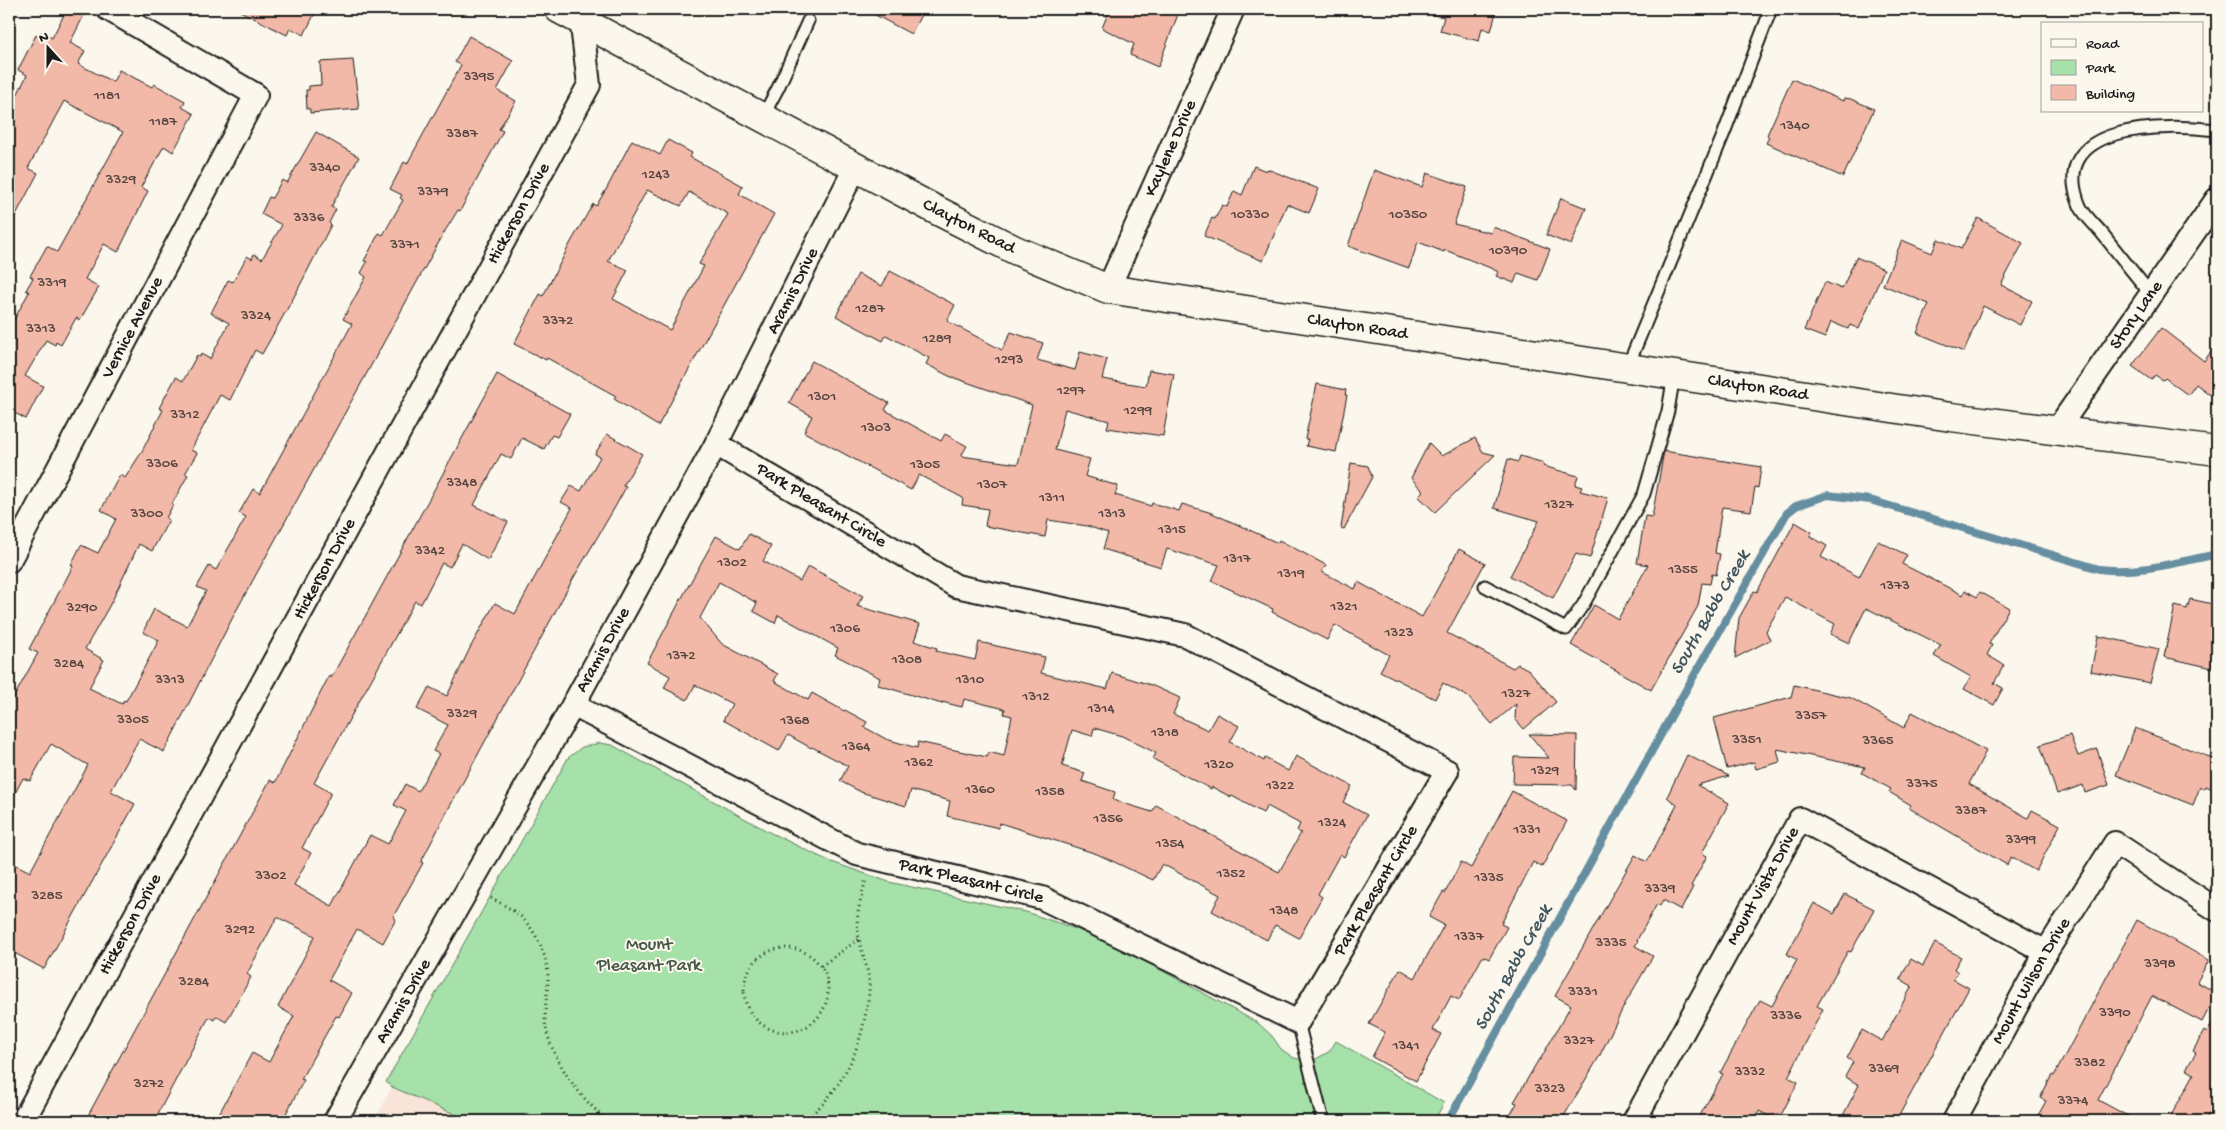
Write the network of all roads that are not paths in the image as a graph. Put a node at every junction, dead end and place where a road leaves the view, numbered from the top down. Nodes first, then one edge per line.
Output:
1 (108, 9) edge
2 (1233, 9) edge
3 (1771, 9) edge
4 (573, 13) edge
5 (808, 21) dead end
6 (762, 118) junction
7 (2217, 130) edge
8 (856, 168) junction
9 (2217, 199) edge
10 (1108, 289) junction
11 (2151, 294) junction
12 (1627, 368) junction
13 (1674, 375) junction
14 (2056, 431) junction
15 (716, 444) junction
16 (2217, 451) edge
17 (9, 561) edge
18 (1485, 586) dead end
19 (572, 705) junction
20 (2217, 910) edge
21 (2046, 952) junction
22 (1298, 1022) junction
23 (23, 1121) edge
24 (336, 1121) edge
25 (1323, 1121) edge
26 (1634, 1121) edge
27 (1954, 1121) edge

1 - 17 street, Vernice Avenue
2 - 10 street, Kaylene Drive
3 - 12 lane
4 - 6 street, Clayton Road
4 - 23 street, Hickerson Drive
5 - 6 lane
6 - 8 street, Clayton Road
7 - 11 lane
8 - 10 street, Clayton Road
8 - 15 street, Aramis Drive
9 - 11 street, Story Lane
10 - 12 street, Clayton Road
11 - 14 street, Story Lane
12 - 13 street, Clayton Road
13 - 14 street, Clayton Road
13 - 18 lane
14 - 16 street, Clayton Road
15 - 19 street, Aramis Drive
15 - 22 street, Park Pleasant Circle
19 - 22 street, Park Pleasant Circle
19 - 24 street, Aramis Drive
20 - 21 street, Mount Wilson Drive
21 - 26 street, Mount Vista Drive
21 - 27 street, Mount Wilson Drive
22 - 25 lane

